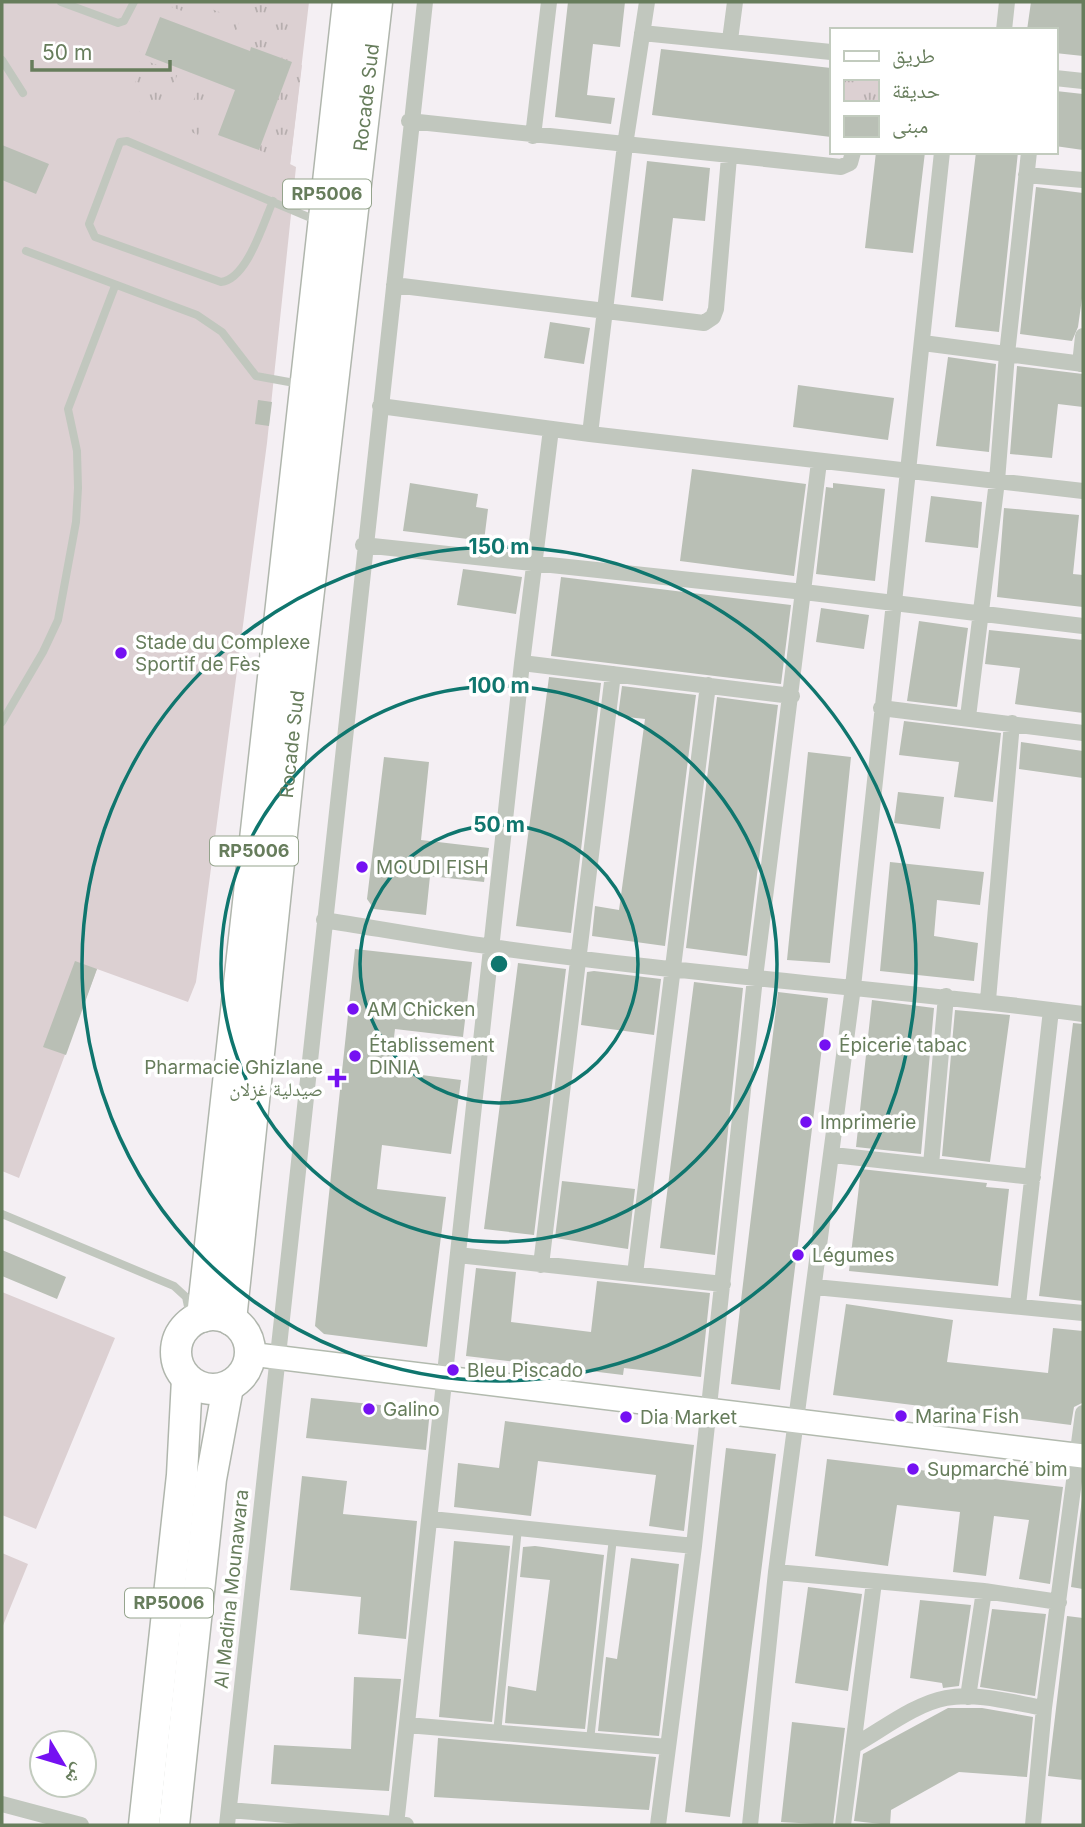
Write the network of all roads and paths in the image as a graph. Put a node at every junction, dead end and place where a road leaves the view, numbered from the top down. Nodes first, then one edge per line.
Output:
1 (61, 2) edge
2 (134, 2) edge
3 (348, 2) edge
4 (377, 2) edge
5 (425, 2) edge
6 (549, 2) edge
7 (646, 2) edge
8 (735, 2) edge
9 (1007, 2) edge
10 (1004, 28) edge
11 (642, 33) junction
12 (730, 40) junction
13 (830, 52) edge
14 (2, 60) edge
15 (1057, 78) edge
16 (1083, 81) edge
17 (23, 93) dead end
18 (410, 121) junction
19 (533, 136) junction
20 (625, 145) junction
21 (852, 154) edge
22 (942, 154) edge
23 (1029, 154) edge
24 (729, 157) junction
25 (1026, 174) junction
26 (1083, 180) edge
27 (273, 201) junction
28 (324, 224) junction
29 (26, 251) dead end
30 (394, 285) junction
31 (115, 286) junction
32 (605, 313) junction
33 (1083, 336) edge
34 (923, 343) junction
35 (1007, 354) junction
36 (1082, 364) edge
37 (306, 385) junction
38 (380, 406) junction
39 (551, 429) junction
40 (590, 434) junction
41 (819, 462) junction
42 (910, 471) junction
43 (997, 481) junction
44 (1083, 491) edge
45 (363, 545) junction
46 (534, 563) junction
47 (804, 592) junction
48 (893, 603) junction
49 (978, 613) junction
50 (1083, 626) edge
51 (522, 663) junction
52 (613, 674) junction
53 (708, 685) junction
54 (792, 696) junction
55 (881, 708) junction
56 (968, 717) junction
57 (2, 722) edge
58 (1012, 723) junction
59 (1083, 733) edge
60 (324, 919) junction
61 (492, 947) junction
62 (579, 957) junction
63 (673, 967) junction
64 (755, 978) junction
65 (853, 987) junction
66 (946, 996) junction
67 (988, 1000) junction
68 (1051, 1010) junction
69 (1083, 1014) edge
70 (833, 1155) junction
71 (931, 1165) junction
72 (1034, 1177) junction
73 (2, 1214) edge
74 (458, 1255) junction
75 (541, 1265) junction
76 (635, 1274) junction
77 (723, 1284) junction
78 (815, 1287) junction
79 (1018, 1305) junction
80 (1083, 1313) edge
81 (208, 1320) junction
82 (263, 1355) junction
83 (445, 1378) junction
84 (187, 1379) junction
85 (228, 1387) junction
86 (709, 1410) junction
87 (1083, 1413) edge
88 (799, 1421) junction
89 (1080, 1455) edge
90 (431, 1519) junction
91 (518, 1528) junction
92 (613, 1538) junction
93 (694, 1546) junction
94 (776, 1572) junction
95 (874, 1582) junction
96 (984, 1591) junction
97 (1059, 1602) junction
98 (968, 1697) junction
99 (1045, 1708) junction
100 (407, 1725) junction
101 (496, 1733) junction
102 (590, 1740) junction
103 (853, 1746) junction
104 (668, 1747) junction
105 (2, 1804) edge
106 (228, 1818) edge
107 (81, 1825) edge
108 (144, 1825) edge
109 (174, 1825) edge
110 (396, 1825) edge
111 (406, 1825) edge
112 (658, 1825) edge
113 (750, 1825) edge
114 (843, 1825) edge
115 (1033, 1825) edge

1 - 2 lane
3 - 28 highway, RP5006
4 - 81 highway, Rocade Sud / RP5006
5 - 18 street, Al Madina Mounawara
6 - 19 street
7 - 11 street
8 - 12 street
9 - 10 street
11 - 12 street
11 - 20 street
12 - 13 street
14 - 17 lane
15 - 16 street
18 - 19 street
18 - 30 street, Al Madina Mounawara
19 - 20 street
20 - 24 street
20 - 32 street
21 - 24 street
22 - 34 street
23 - 25 street
24 - 32 street
25 - 26 street
25 - 35 street
27 - 27 lane
27 - 28 lane
28 - 37 highway, RP5006
29 - 31 lane
30 - 32 street
30 - 38 street, Al Madina Mounawara
31 - 37 lane
31 - 57 lane
32 - 40 street
33 - 36 street
34 - 35 street
34 - 42 street
35 - 36 street
35 - 43 street
37 - 81 highway, Rocade Sud / RP5006
38 - 39 street
38 - 45 street, Al Madina Mounawara
39 - 40 street
39 - 46 street
40 - 41 street
41 - 42 street
41 - 47 street
42 - 43 street
42 - 48 street
43 - 44 street
43 - 49 street
45 - 46 street
45 - 60 street, Al Madina Mounawara
46 - 47 street
46 - 51 street
47 - 48 street
47 - 54 street
48 - 49 street
48 - 55 street
49 - 50 street
49 - 56 street
51 - 52 street
51 - 61 street
52 - 53 street
52 - 62 street
53 - 54 street
53 - 63 street
54 - 64 street
55 - 56 street
55 - 65 street
56 - 58 street
58 - 59 street
58 - 67 street
60 - 61 street
60 - 82 street, Al Madina Mounawara
61 - 62 street
61 - 74 street
62 - 63 street
62 - 75 street
63 - 64 street
63 - 76 street
64 - 65 street
64 - 77 street
65 - 66 street
65 - 70 street
66 - 67 street
66 - 71 street
67 - 68 street
68 - 69 street
68 - 72 street
70 - 71 street
70 - 78 street
71 - 72 street
72 - 79 street
73 - 81 lane
74 - 75 street
74 - 83 street
75 - 76 street
76 - 77 street
77 - 86 street
78 - 79 street
78 - 88 street
79 - 80 street
81 - 82 highway
81 - 84 highway, RP5006
82 - 83 street
82 - 85 highway, RP5006
82 - 106 street, Al Madina Mounawara
83 - 86 street
83 - 90 street
84 - 85 highway
84 - 108 highway, RP5006
85 - 109 highway, RP5006
86 - 88 street
86 - 93 street
87 - 89 street
88 - 89 street
88 - 94 street
89 - 97 street
90 - 91 street
90 - 100 street
91 - 92 street
91 - 101 lane
92 - 93 street
92 - 102 lane
93 - 104 street
94 - 95 street
94 - 113 street
95 - 96 street
95 - 103 street
96 - 97 street
96 - 98 street
97 - 99 street
98 - 99 street
98 - 103 street
99 - 115 street
100 - 101 street
100 - 110 street
101 - 102 street
102 - 104 street
103 - 114 street
104 - 112 street
105 - 107 street
106 - 110 street
110 - 111 street

